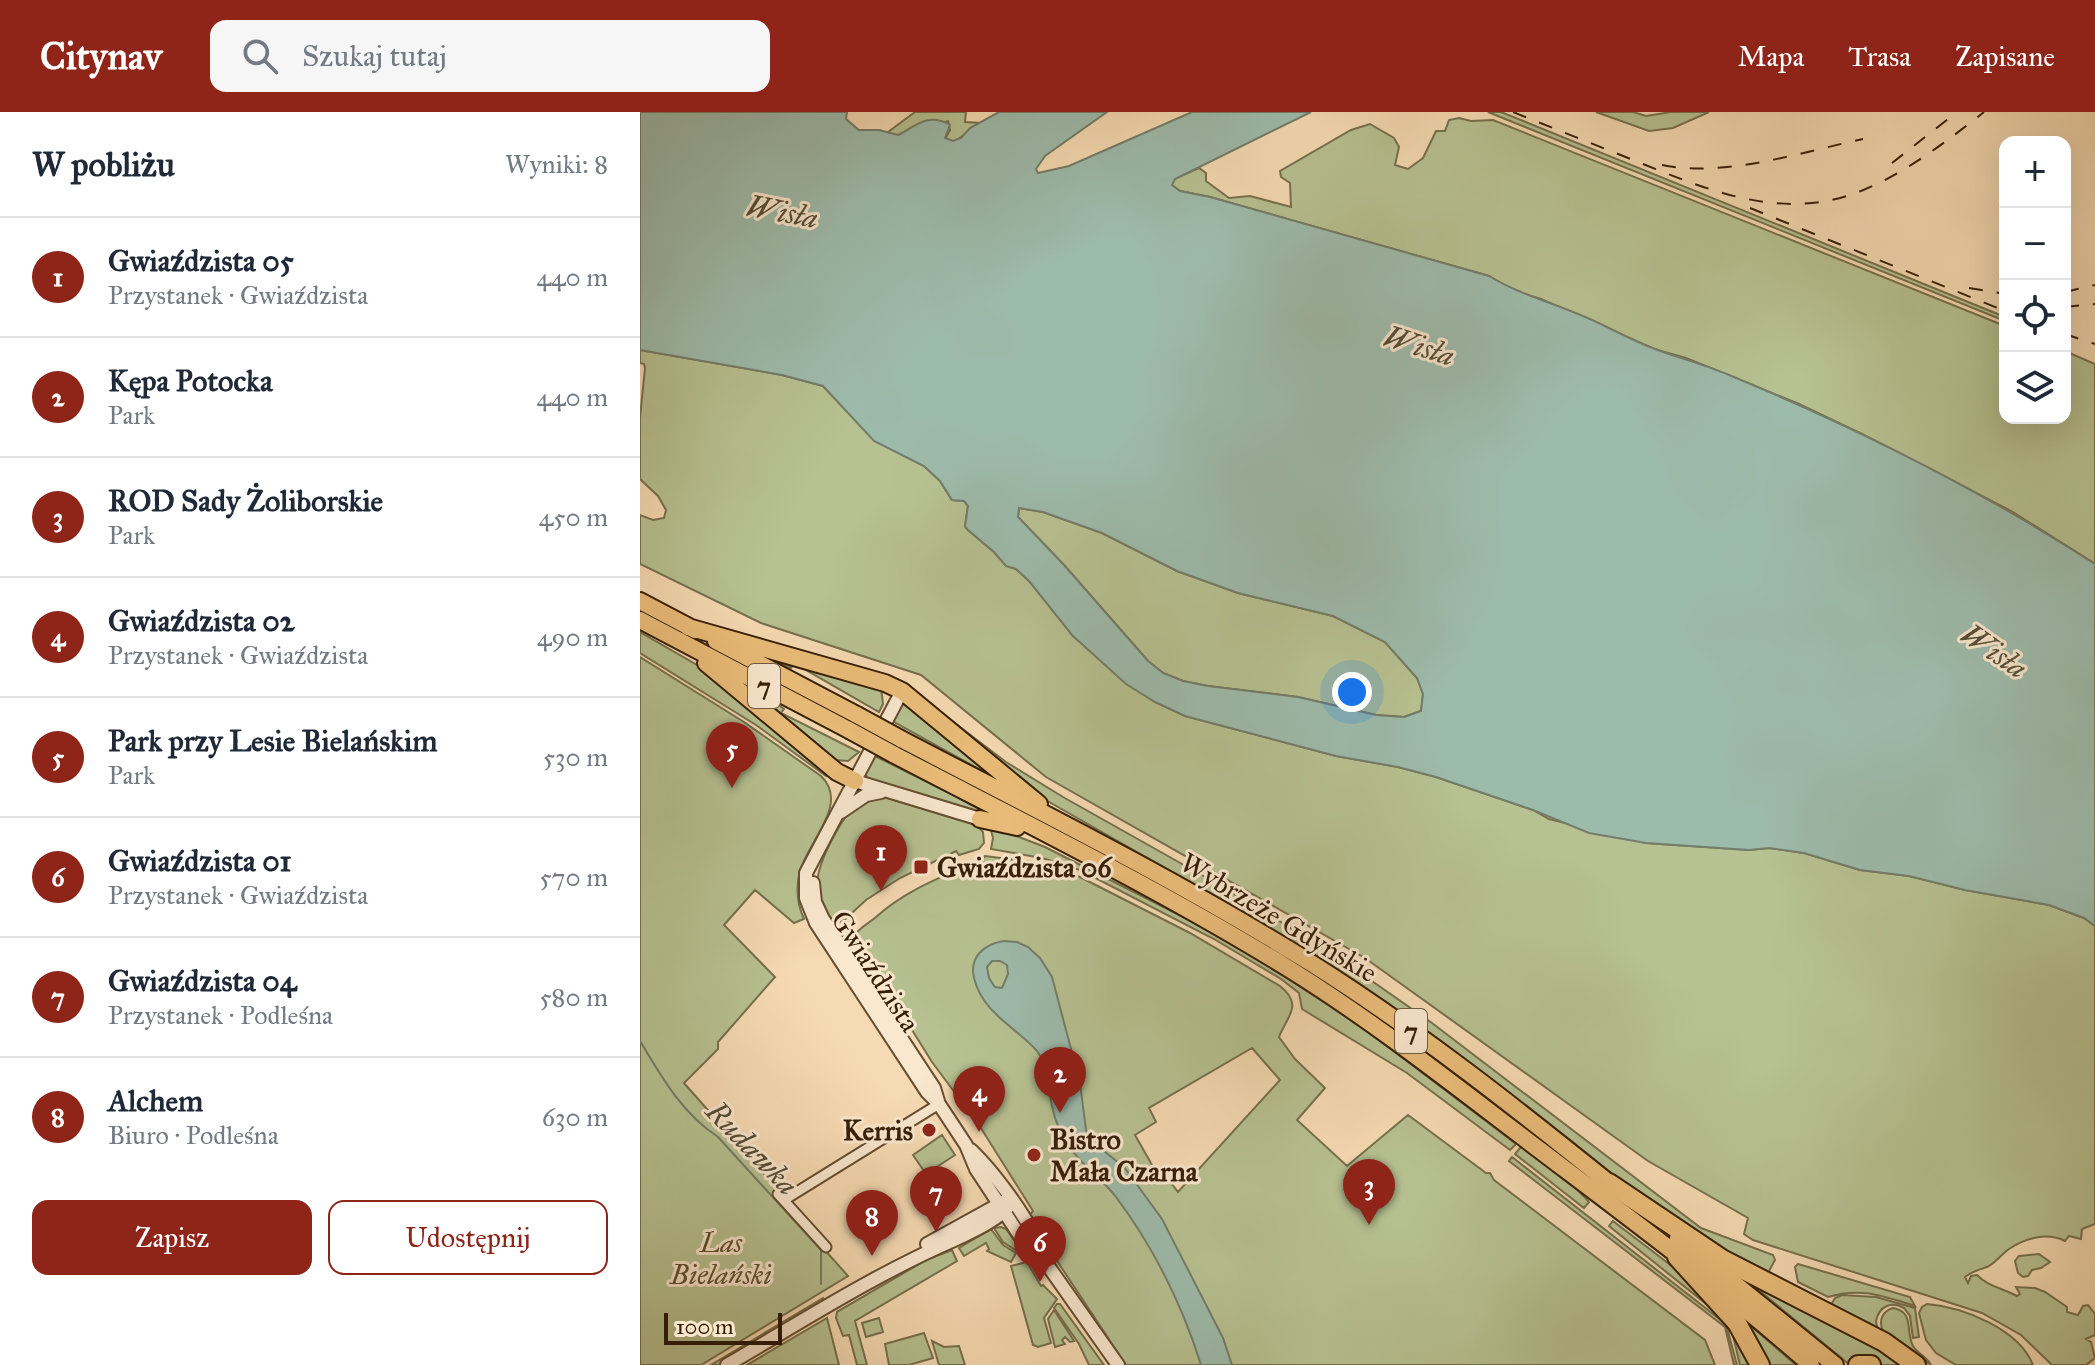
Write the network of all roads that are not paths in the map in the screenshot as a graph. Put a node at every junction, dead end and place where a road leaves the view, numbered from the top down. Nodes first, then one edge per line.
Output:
1 (640, 601) edge
2 (640, 620) edge
3 (684, 634) junction
4 (902, 691) junction
5 (855, 781) junction
6 (884, 791) junction
7 (836, 816) junction
8 (980, 819) joint
9 (1057, 831) junction
10 (939, 1104) junction
11 (1609, 1183) junction
12 (1005, 1205) junction
13 (826, 1247) dead end
14 (1677, 1257) junction
15 (727, 1365) edge
16 (1118, 1365) edge
17 (1760, 1365) edge
18 (1811, 1365) edge
19 (1835, 1365) edge
20 (1858, 1365) edge
21 (1871, 1365) edge
22 (1916, 1365) edge

1 - 3 highway, Wybrzeże Gdyńskie / 7
2 - 3 highway, Wybrzeże Gdyńskie / 7
3 - 4 highway
3 - 5 highway
3 - 9 highway, Wybrzeże Gdyńskie / 7, bridge
4 - 5 street, Gwiaździsta
4 - 9 highway
5 - 6 street
5 - 7 street, Gwiaździsta
6 - 7 street
6 - 8 street
7 - 10 street, Gwiaździsta
8 - 9 highway
9 - 11 highway, Wybrzeże Gdyńskie / 7
9 - 14 highway, Wybrzeże Gdyńskie / 7
10 - 12 street, Gwiaździsta
10 - 13 street
11 - 19 highway, Wybrzeże Gdyńskie / 7
11 - 22 highway
12 - 15 street
12 - 16 street, Gwiaździsta
14 - 17 highway, 7
14 - 18 highway, Wybrzeże Gdyńskie
20 - 21 highway

